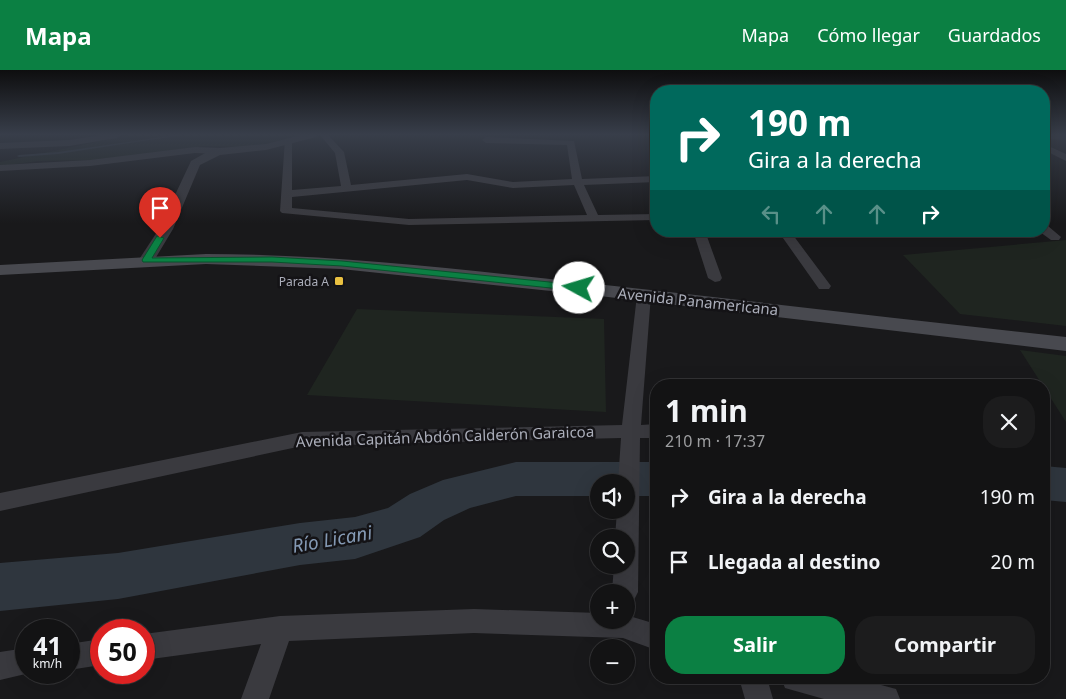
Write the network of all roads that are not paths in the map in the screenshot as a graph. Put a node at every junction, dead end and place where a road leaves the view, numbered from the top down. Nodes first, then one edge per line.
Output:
1 (66, 164) edge
2 (194, 164) edge
3 (288, 164) edge
4 (342, 164) edge
5 (575, 164) edge
6 (0, 168) edge
7 (650, 179) edge
8 (578, 184) junction
9 (347, 188) junction
10 (287, 194) junction
11 (650, 217) edge
12 (594, 218) junction
13 (1050, 233) edge
14 (701, 237) edge
15 (788, 237) edge
16 (1055, 237) dead end
17 (146, 260) junction
18 (0, 270) edge
19 (715, 278) dead end
20 (824, 286) dead end
21 (644, 295) junction
22 (1066, 344) edge
23 (631, 430) junction
24 (650, 431) edge
25 (0, 502) edge
26 (628, 529) edge
27 (590, 623) edge
28 (635, 628) edge
29 (280, 629) junction
30 (650, 634) edge
31 (155, 646) edge
32 (15, 664) edge
33 (0, 666) edge
34 (755, 684) edge
35 (820, 684) edge
36 (254, 699) edge
37 (759, 699) edge
38 (886, 699) edge

1 - 6 street
2 - 17 street
3 - 10 street
4 - 9 street
5 - 8 street
7 - 8 street
8 - 9 street
8 - 12 street
9 - 10 street
10 - 12 street
11 - 12 street
13 - 16 street
14 - 19 street
15 - 20 street
17 - 18 main road, Avenida Panamericana
17 - 21 main road, Avenida Panamericana
21 - 22 main road, Avenida Panamericana
21 - 23 street
23 - 24 street, Avenida Capitán Abdón Calderón Garaicoa
23 - 25 street, Avenida Capitán Abdón Calderón Garaicoa
23 - 26 street
27 - 29 street
28 - 30 street
29 - 31 street
29 - 36 street
32 - 33 street
34 - 37 street
35 - 38 street

